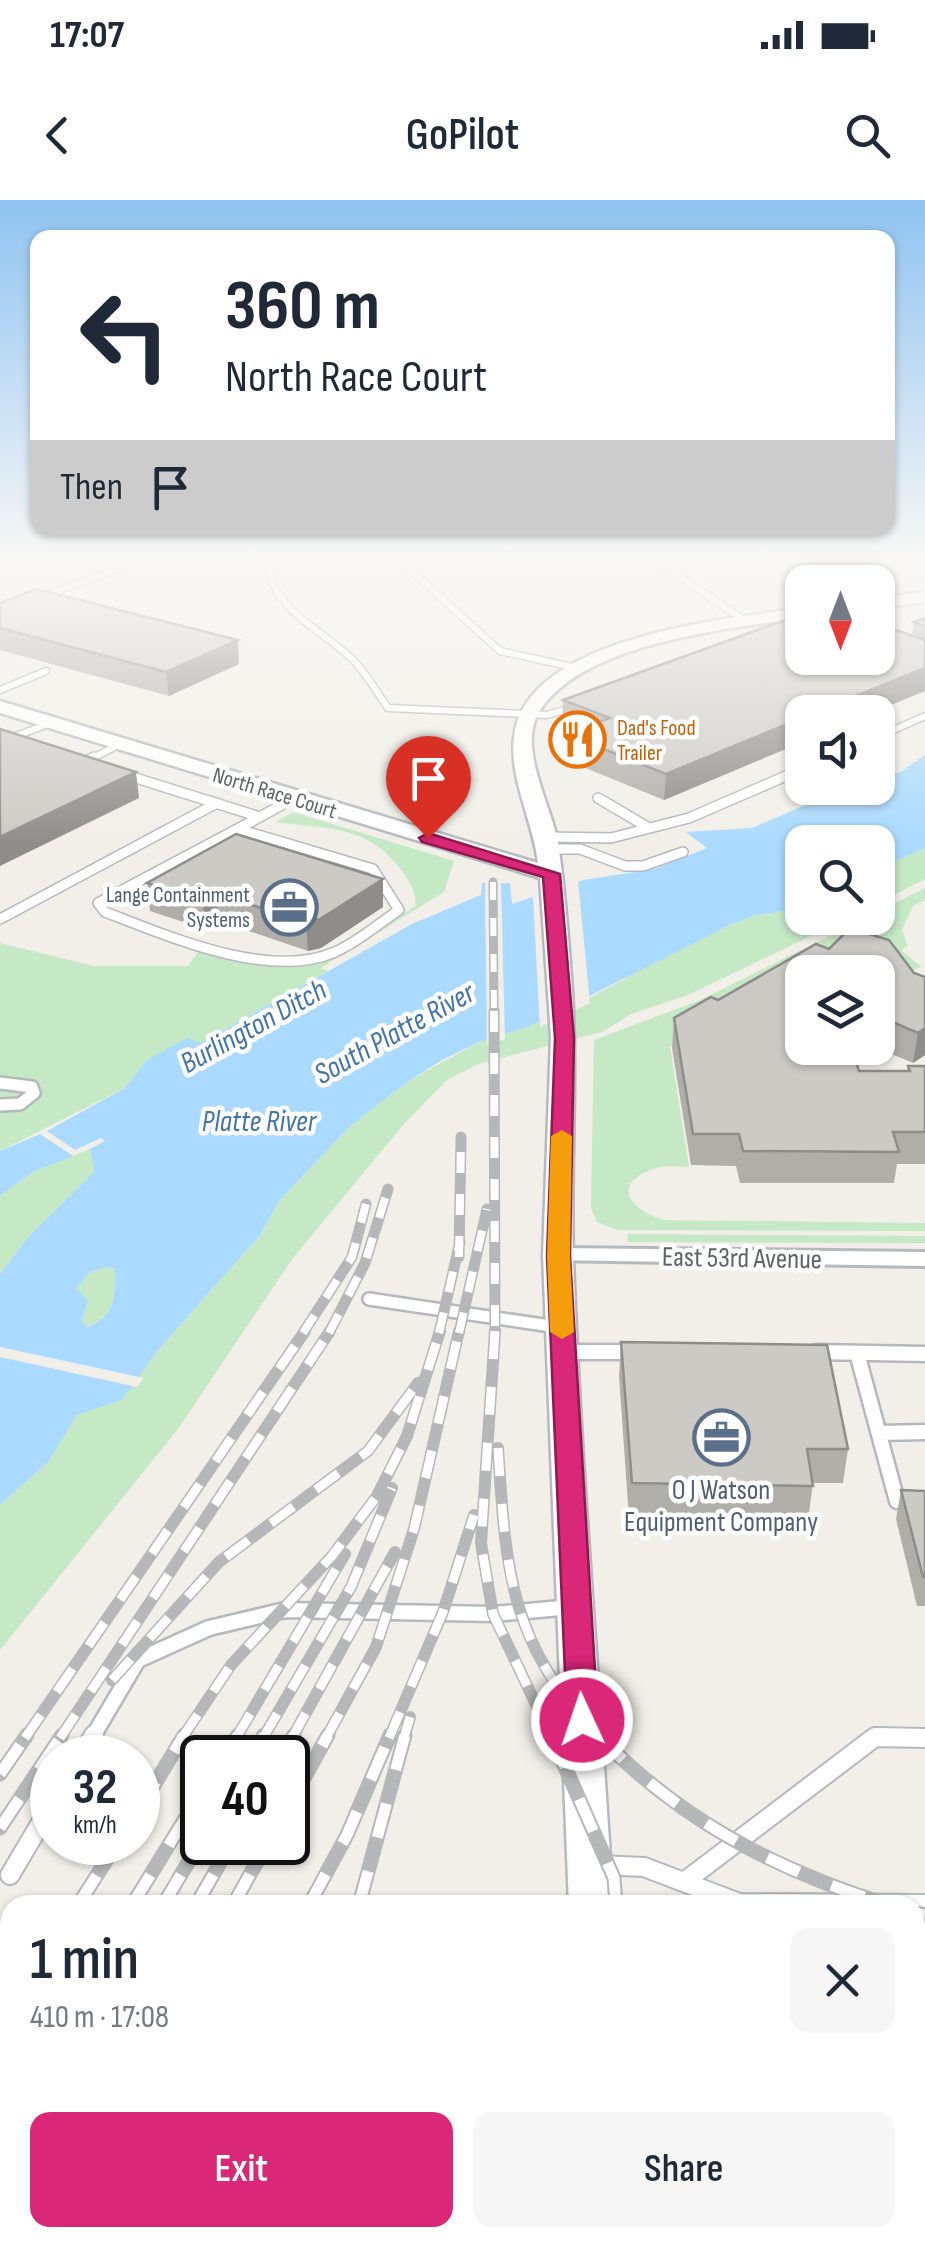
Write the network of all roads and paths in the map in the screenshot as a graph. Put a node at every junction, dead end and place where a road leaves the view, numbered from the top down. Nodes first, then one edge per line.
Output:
1 (345, 654) edge
2 (511, 654) edge
3 (612, 654) edge
4 (577, 668) junction
5 (46, 671) dead end
6 (0, 690) edge
7 (586, 703) edge
8 (0, 708) edge
9 (528, 713) junction
10 (925, 716) edge
11 (50, 723) junction
12 (895, 729) edge
13 (0, 742) edge
14 (120, 744) junction
15 (785, 777) edge
16 (294, 798) junction
17 (598, 798) dead end
18 (216, 803) junction
19 (260, 817) junction
20 (650, 828) junction
21 (238, 829) junction
22 (547, 844) junction
23 (683, 852) dead end
24 (552, 882) junction
25 (0, 919) edge
26 (0, 1083) edge
27 (0, 1105) edge
28 (558, 1256) junction
29 (925, 1259) edge
30 (368, 1298) dead end
31 (562, 1340) junction
32 (623, 1352) edge
33 (797, 1352) edge
34 (857, 1353) junction
35 (925, 1354) edge
36 (879, 1432) junction
37 (925, 1432) edge
38 (925, 1502) edge
39 (576, 1607) junction
40 (94, 1735) edge
41 (925, 1738) edge
42 (30, 1842) edge
43 (589, 1864) junction
44 (10, 1876) dead end
45 (684, 1882) junction
46 (591, 1895) edge
47 (718, 1895) edge

1 - 9 lane
2 - 4 lane
3 - 4 street
4 - 9 street
5 - 6 lane
7 - 9 lane
8 - 11 street, North Race Court
9 - 22 street
10 - 12 lane
11 - 13 lane
11 - 14 street, North Race Court
14 - 16 street, North Race Court
14 - 18 lane
15 - 20 lane
16 - 19 lane
16 - 24 street, North Race Court
17 - 20 lane
18 - 19 lane
18 - 25 lane
19 - 21 lane
20 - 22 lane
21 - 21 lane
22 - 23 lane
22 - 24 street
24 - 28 street
26 - 27 lane
28 - 29 street, East 53rd Avenue
28 - 31 street
30 - 31 lane
31 - 32 lane
31 - 39 street
33 - 34 lane
34 - 35 lane
34 - 36 lane
36 - 37 lane
36 - 38 lane
39 - 40 lane
39 - 43 street
41 - 45 lane
42 - 44 lane
43 - 45 lane
43 - 46 street
45 - 47 lane

